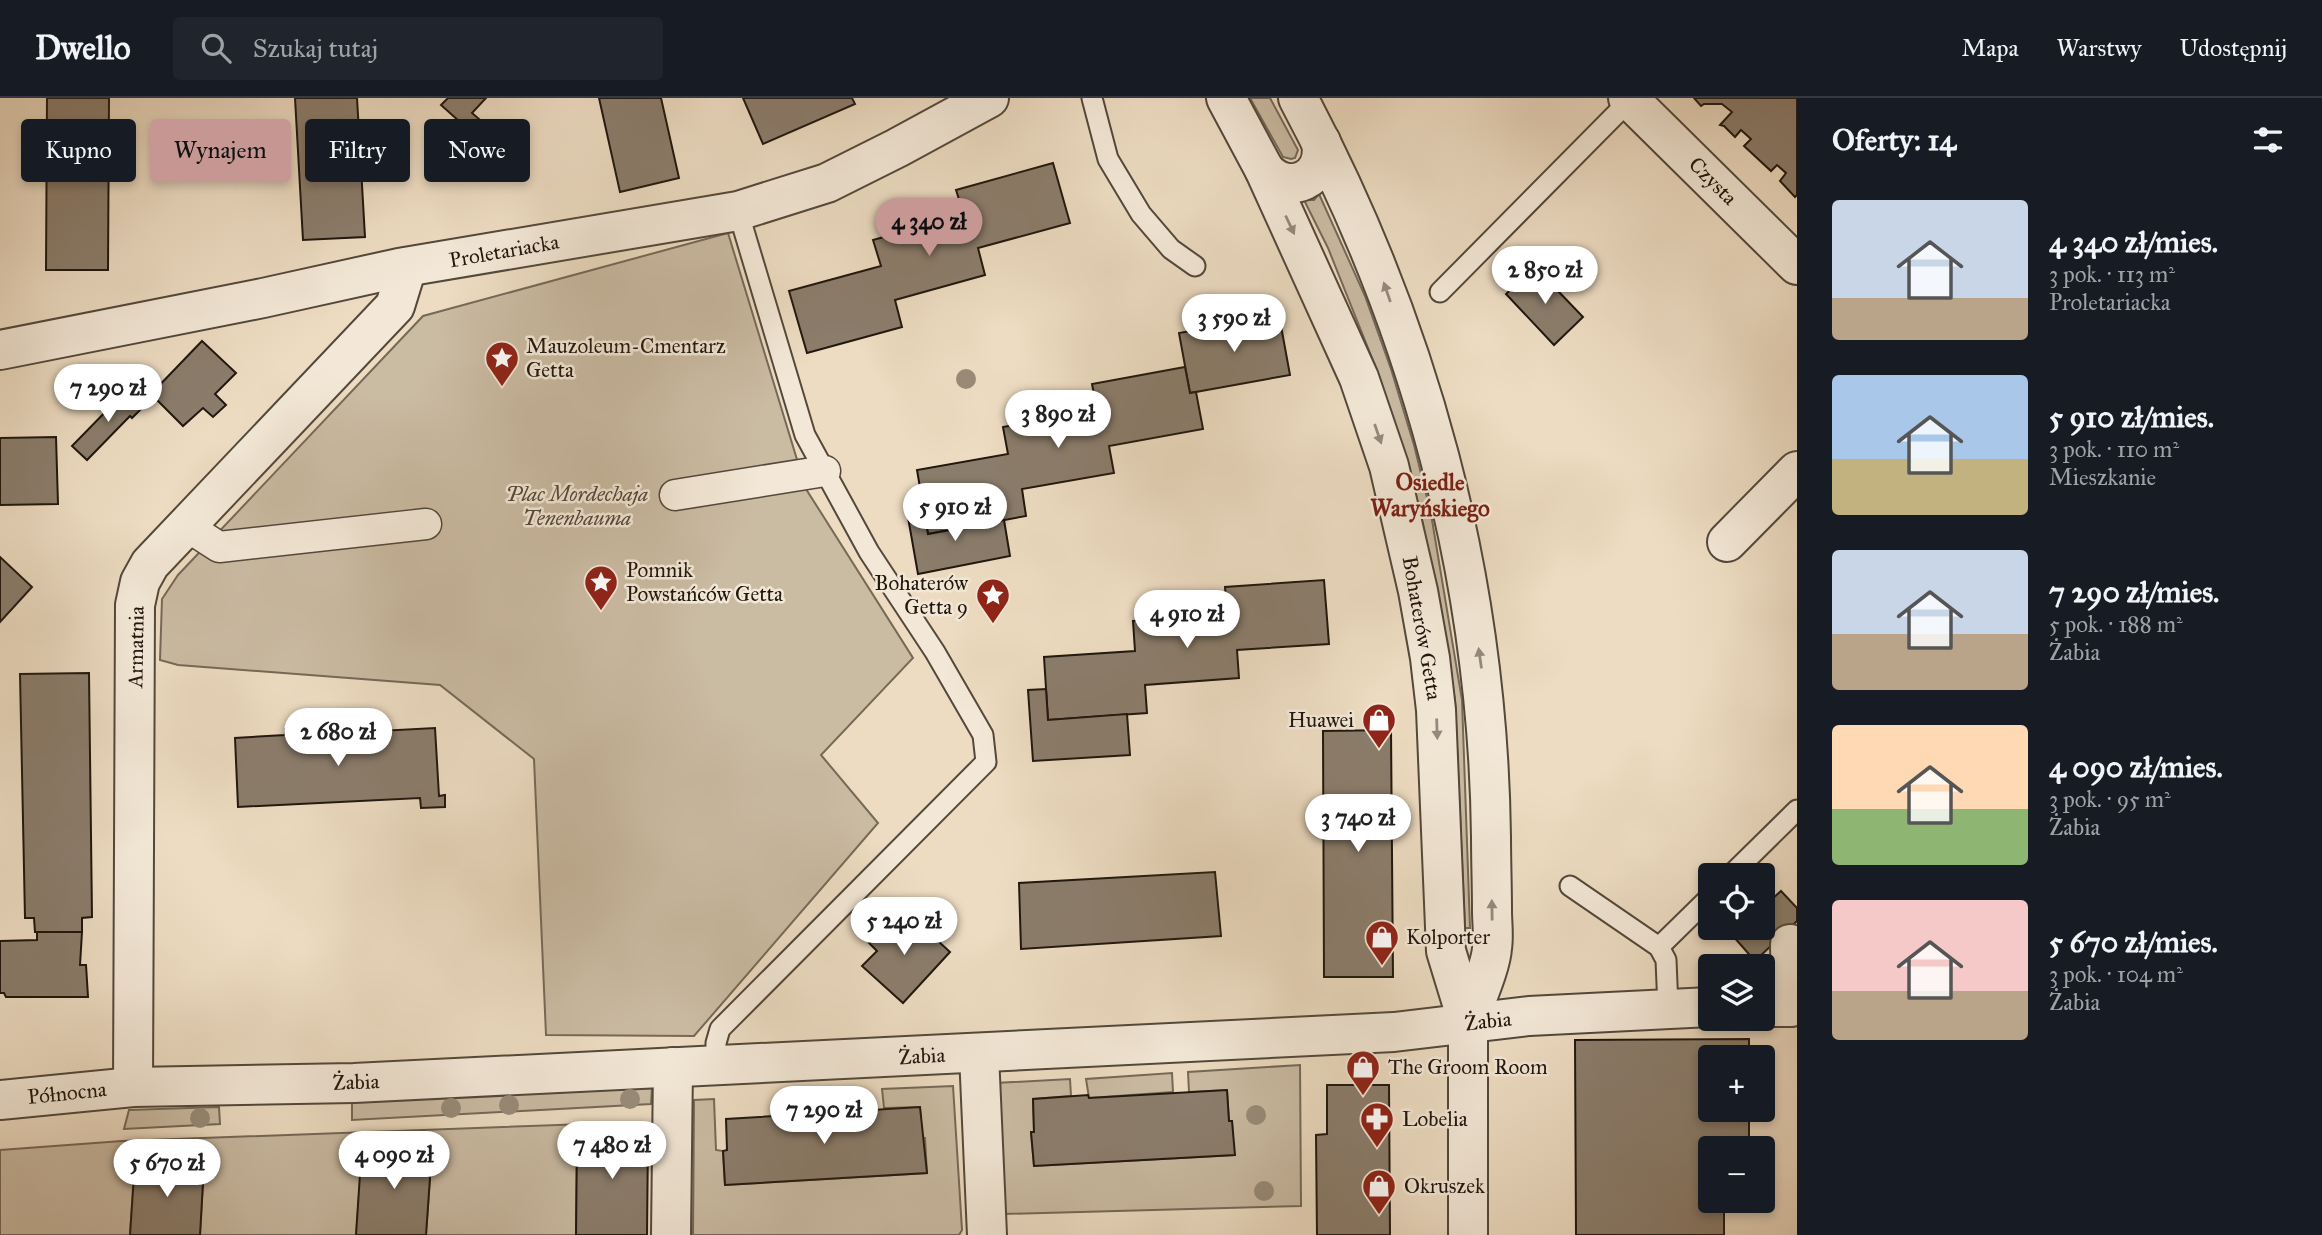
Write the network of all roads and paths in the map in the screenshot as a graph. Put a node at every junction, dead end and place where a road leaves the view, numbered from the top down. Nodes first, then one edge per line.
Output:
1 (989, 98) edge
2 (1092, 98) edge
3 (1226, 98) edge
4 (1298, 98) edge
5 (1629, 99) edge
6 (1321, 142) junction
7 (1264, 169) junction
8 (738, 211) junction
9 (1797, 265) edge
10 (1195, 266) dead end
11 (407, 267) junction
12 (1440, 292) dead end
13 (0, 350) edge
14 (825, 471) junction
15 (1797, 471) edge
16 (675, 495) dead end
17 (426, 524) dead end
18 (188, 527) junction
19 (1727, 542) dead end
20 (1797, 810) edge
21 (1743, 863) edge
22 (1570, 886) dead end
23 (1698, 909) edge
24 (1790, 944) dead end
25 (1659, 947) junction
26 (1698, 1007) edge
27 (1775, 1007) edge
28 (1668, 1008) junction
29 (1468, 1023) junction
30 (979, 1054) junction
31 (716, 1065) junction
32 (673, 1067) junction
33 (133, 1087) junction
34 (0, 1100) edge
35 (671, 1235) edge
36 (986, 1235) edge
37 (1468, 1235) edge

1 - 8 street, Proletariacka
2 - 10 lane
3 - 7 street, Bohaterów Getta
4 - 6 street, Bohaterów Getta
5 - 9 street, Czysta
5 - 12 lane
6 - 7 street
29 -> 6 street, Bohaterów Getta
7 -> 29 street, Bohaterów Getta
8 - 11 street, Proletariacka
8 - 14 lane
11 - 13 street, Proletariacka
11 - 18 street, Armatnia
14 - 16 street
14 - 31 lane
15 - 19 street
17 - 18 street
18 - 33 street, Armatnia
20 - 21 lane
22 - 25 lane
23 - 25 lane
24 - 27 street
25 - 28 lane
26 - 28 street, Żabia
28 - 29 street, Żabia
29 - 30 street, Żabia
29 - 37 street, Bohaterów Getta
30 - 31 street, Żabia
30 - 36 street
31 - 32 street, Żabia
32 - 33 street, Żabia
32 - 35 street
33 - 34 street, Północna

